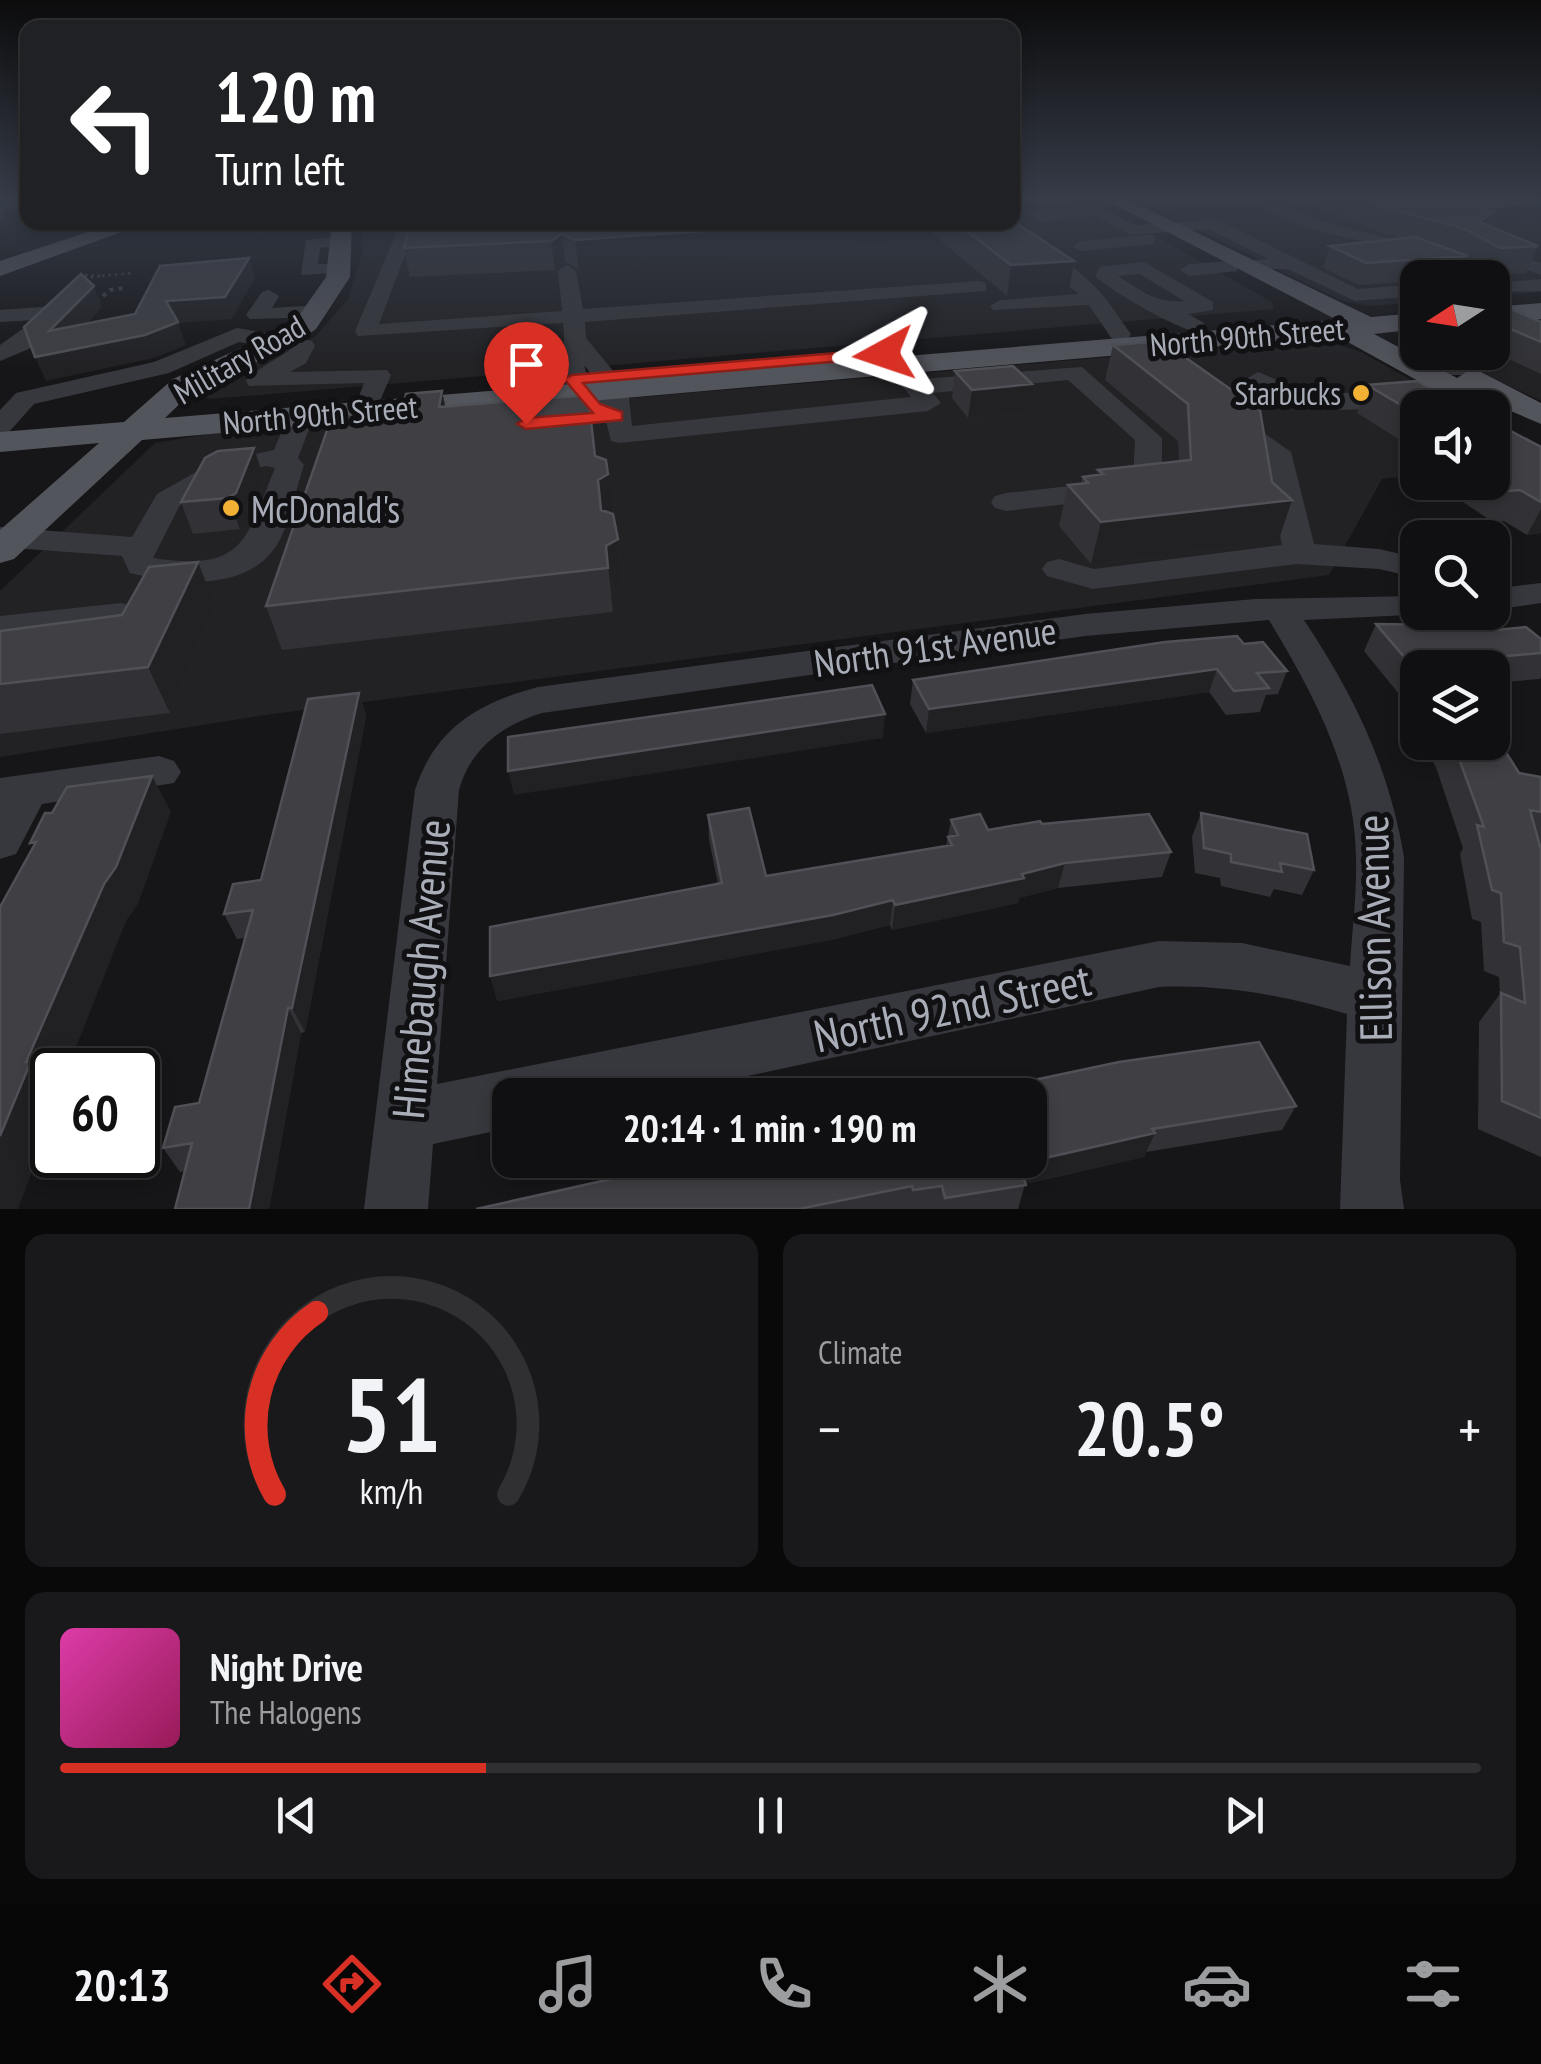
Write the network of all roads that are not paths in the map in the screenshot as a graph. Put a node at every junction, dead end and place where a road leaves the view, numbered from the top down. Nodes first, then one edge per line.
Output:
1 (34, 257) edge
2 (336, 257) edge
3 (394, 257) edge
4 (1041, 257) edge
5 (1226, 257) edge
6 (1284, 257) edge
7 (1332, 257) edge
8 (1511, 257) edge
9 (1231, 261) junction
10 (1289, 262) junction
11 (0, 269) edge
12 (1541, 269) edge
13 (1188, 270) dead end
14 (567, 272) dead end
15 (1541, 285) edge
16 (979, 287) dead end
17 (1086, 288) junction
18 (1510, 288) edge
19 (1400, 291) edge
20 (269, 296) dead end
21 (1510, 298) edge
22 (1541, 299) edge
23 (1510, 302) edge
24 (1000, 306) dead end
25 (1510, 307) edge
26 (1167, 309) junction
27 (1541, 311) edge
28 (318, 312) junction
29 (1400, 313) edge
30 (0, 316) edge
31 (1347, 322) junction
32 (1400, 322) edge
33 (1541, 327) edge
34 (1196, 328) junction
35 (575, 329) junction
36 (185, 330) dead end
37 (237, 334) junction
38 (1120, 334) junction
39 (282, 340) junction
40 (1001, 344) junction
41 (1400, 344) edge
42 (0, 354) edge
43 (1160, 365) edge
44 (1467, 370) edge
45 (1074, 372) junction
46 (907, 376) junction
47 (1258, 379) dead end
48 (866, 384) dead end
49 (1462, 390) edge
50 (599, 391) junction
51 (371, 396) junction
52 (1400, 397) edge
53 (1204, 398) edge
54 (884, 408) junction
55 (4, 413) edge
56 (1541, 415) edge
57 (301, 416) junction
58 (1510, 417) edge
59 (143, 422) junction
60 (526, 424) edge
61 (1541, 433) edge
62 (0, 442) edge
63 (287, 462) junction
64 (1006, 502) dead end
65 (6, 541) edge
66 (1300, 554) junction
67 (147, 555) junction
68 (1400, 562) edge
69 (1060, 569) dead end
70 (1541, 593) edge
71 (1510, 598) edge
72 (1400, 607) edge
73 (1280, 610) junction
74 (120, 614) edge
75 (0, 627) edge
76 (464, 737) joint
77 (159, 772) dead end
78 (14, 792) edge
79 (0, 841) edge
80 (1377, 998) junction
81 (609, 1078) edge
82 (492, 1102) edge
83 (406, 1120) junction
84 (396, 1209) edge
85 (1372, 1209) edge

1 - 11 main road
2 - 28 main road, Military Road
3 - 35 street
4 - 17 street
5 - 9 main road
6 - 10 street
7 - 10 street
8 - 12 street
9 - 10 street
9 - 13 street
9 - 31 main road
10 - 19 street
14 - 35 street
15 - 18 street
16 - 35 street
17 - 24 street
17 - 38 street
20 - 28 street
21 - 22 main road
23 - 27 main road
25 - 33 street
26 - 26 street
26 - 34 street
28 - 39 main road, Military Road
29 - 31 main road, North 90th Street
30 - 42 street
31 - 32 main road, North 90th Street
31 - 34 main road, North 90th Street
31 - 41 main road
31 - 46 main road, North 90th Street
31 - 49 main road
34 - 38 main road, North 90th Street
35 - 50 street
35 - 50 street
36 - 37 street
37 - 39 street
37 - 55 street
38 - 40 main road, North 90th Street
39 - 51 street
39 - 59 main road, Military Road
40 - 46 main road
40 - 50 main road, North 90th Street
43 - 45 street
44 - 56 main road
45 - 46 street
45 - 64 street
46 - 50 main road, North 90th Street
46 - 54 street
47 - 52 street
48 - 54 street
50 - 51 main road, North 90th Street
50 - 54 street
50 - 57 main road, North 90th Street
50 - 60 street
51 - 59 main road, North 90th Street
53 - 66 street
55 - 59 main road, North 90th Street
57 - 59 main road, North 90th Street
57 - 63 street
58 - 61 main road
59 - 62 main road, North 90th Street
59 - 65 main road, Military Road
63 - 67 street
63 - 67 street
63 - 67 street
65 - 67 street
66 - 68 street
66 - 69 street
70 - 71 street
72 - 73 street, North 91st Avenue
73 - 76 street, North 91st Avenue
73 - 80 street, Ellison Avenue
74 - 75 street
76 - 83 street, Himebaugh Avenue
77 - 78 street
78 - 79 street
80 - 81 street, North 92nd Street
80 - 85 street, Ellison Avenue
82 - 83 street
83 - 84 street, Himebaugh Avenue

